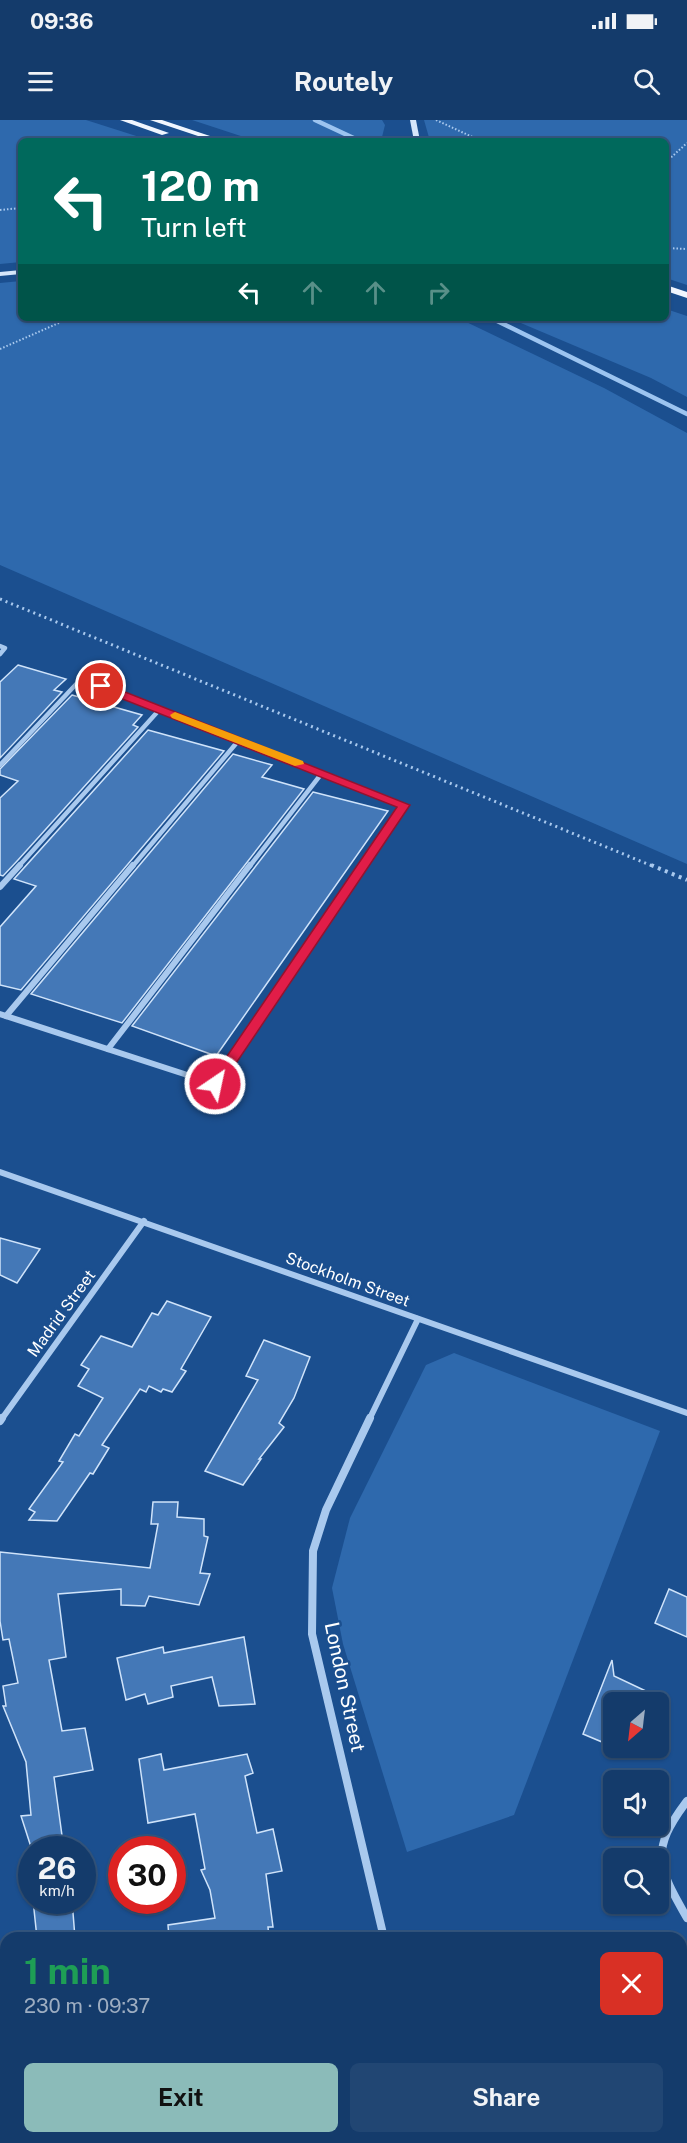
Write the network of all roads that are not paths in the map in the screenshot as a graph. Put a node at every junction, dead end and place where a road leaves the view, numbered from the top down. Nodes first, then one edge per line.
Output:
1 (124, 120) edge
2 (154, 120) edge
3 (413, 120) edge
4 (181, 138) edge
5 (212, 138) edge
6 (416, 138) edge
7 (18, 272) edge
8 (0, 274) edge
9 (669, 289) edge
10 (687, 295) edge
11 (669, 297) edge
12 (687, 303) edge
13 (0, 646) edge
14 (0, 654) edge
15 (160, 709) junction
16 (239, 740) junction
17 (0, 765) edge
18 (322, 773) junction
19 (0, 887) edge
20 (3, 1015) edge
21 (108, 1049) junction
22 (0, 1172) edge
23 (144, 1221) junction
24 (418, 1319) junction
25 (687, 1413) edge
26 (0, 1421) edge
27 (687, 1801) edge
28 (687, 1917) edge
29 (383, 1932) edge

1 - 4 main road
2 - 5 main road
3 - 6 main road
7 - 8 main road
9 - 10 main road
11 - 12 main road
13 - 14 street
15 - 16 street
15 - 17 street
15 - 19 street
16 - 18 street
16 - 20 street
18 - 21 street
18 - 21 street
20 - 21 street
22 - 23 street, Stockholm Street
23 - 24 street, Stockholm Street
23 - 26 street, Madrid Street
24 - 25 street, Stockholm Street
24 - 29 street, London Street
27 - 28 street

